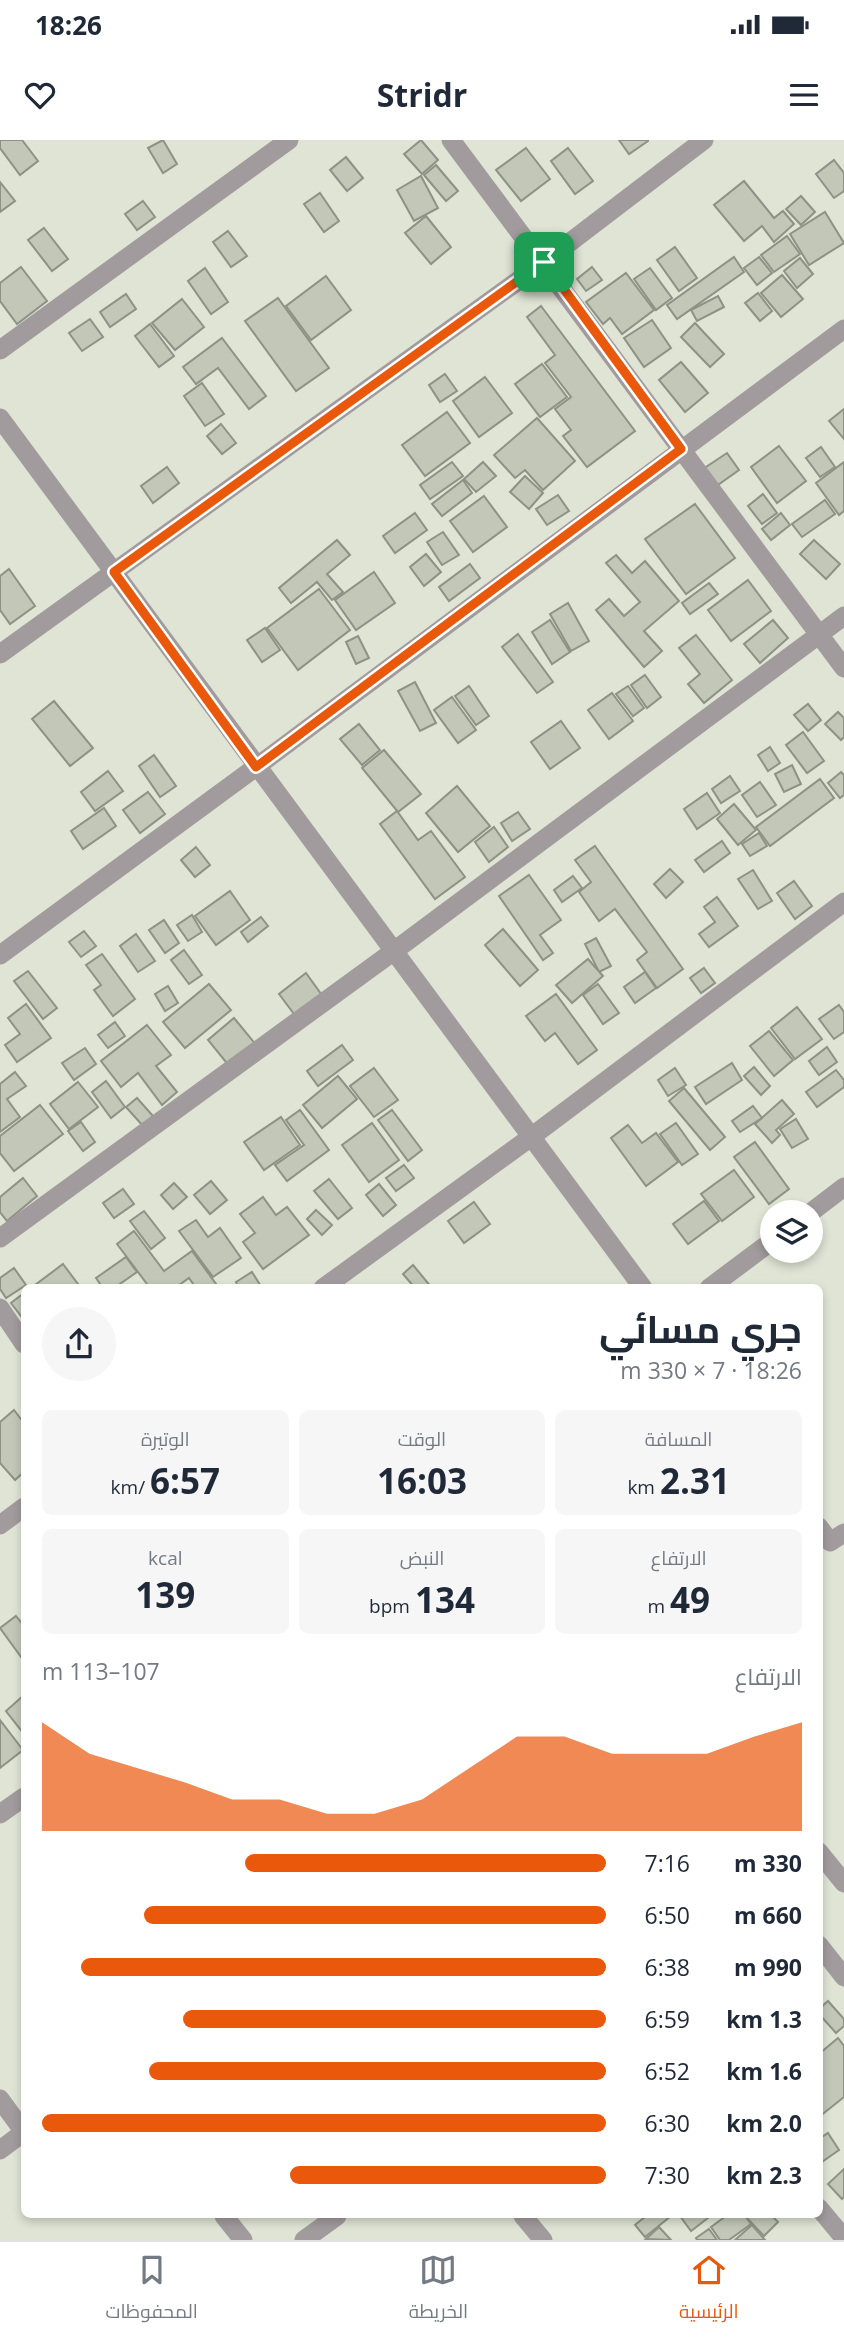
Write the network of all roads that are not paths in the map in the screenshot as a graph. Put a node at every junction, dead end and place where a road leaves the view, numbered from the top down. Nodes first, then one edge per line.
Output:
1 (289, 140) edge
2 (451, 140) edge
3 (704, 140) edge
4 (544, 262) junction
5 (844, 329) edge
6 (0, 350) edge
7 (0, 418) edge
8 (681, 449) junction
9 (114, 572) junction
10 (844, 616) edge
11 (818, 634) junction
12 (0, 654) edge
13 (844, 668) edge
14 (256, 767) junction
15 (844, 902) edge
16 (394, 951) junction
17 (0, 954) edge
18 (531, 1137) junction
19 (844, 1187) edge
20 (823, 1203) edge
21 (0, 1238) edge
22 (760, 1250) edge
23 (329, 1284) edge
24 (640, 1284) edge
25 (714, 1284) edge
26 (0, 1308) edge
27 (21, 1340) edge
28 (21, 1509) edge
29 (0, 1525) edge
30 (21, 1799) edge
31 (0, 1814) edge
32 (823, 1857) edge
33 (844, 1883) edge
34 (823, 1950) edge
35 (844, 1978) edge
36 (0, 2099) edge
37 (21, 2128) edge
38 (21, 2134) edge
39 (0, 2150) edge
40 (823, 2213) edge
41 (226, 2218) edge
42 (334, 2218) edge
43 (525, 2218) edge
44 (844, 2238) edge
45 (243, 2240) edge
46 (304, 2240) edge
47 (543, 2240) edge

1 - 6 street
2 - 4 street
3 - 4 street
4 - 8 street
4 - 9 street
5 - 8 street
7 - 9 street
8 - 11 street
8 - 14 street
9 - 12 street
9 - 14 street
10 - 11 street
11 - 13 street
11 - 16 street
14 - 16 street
14 - 17 street
15 - 18 street
16 - 18 street
16 - 21 street
18 - 23 street
18 - 24 street
19 - 20 street
22 - 25 street
26 - 27 street
28 - 29 street
30 - 31 street
32 - 33 street
34 - 35 street
36 - 37 street
38 - 39 street
40 - 44 street
41 - 45 street
42 - 46 street
43 - 47 street

